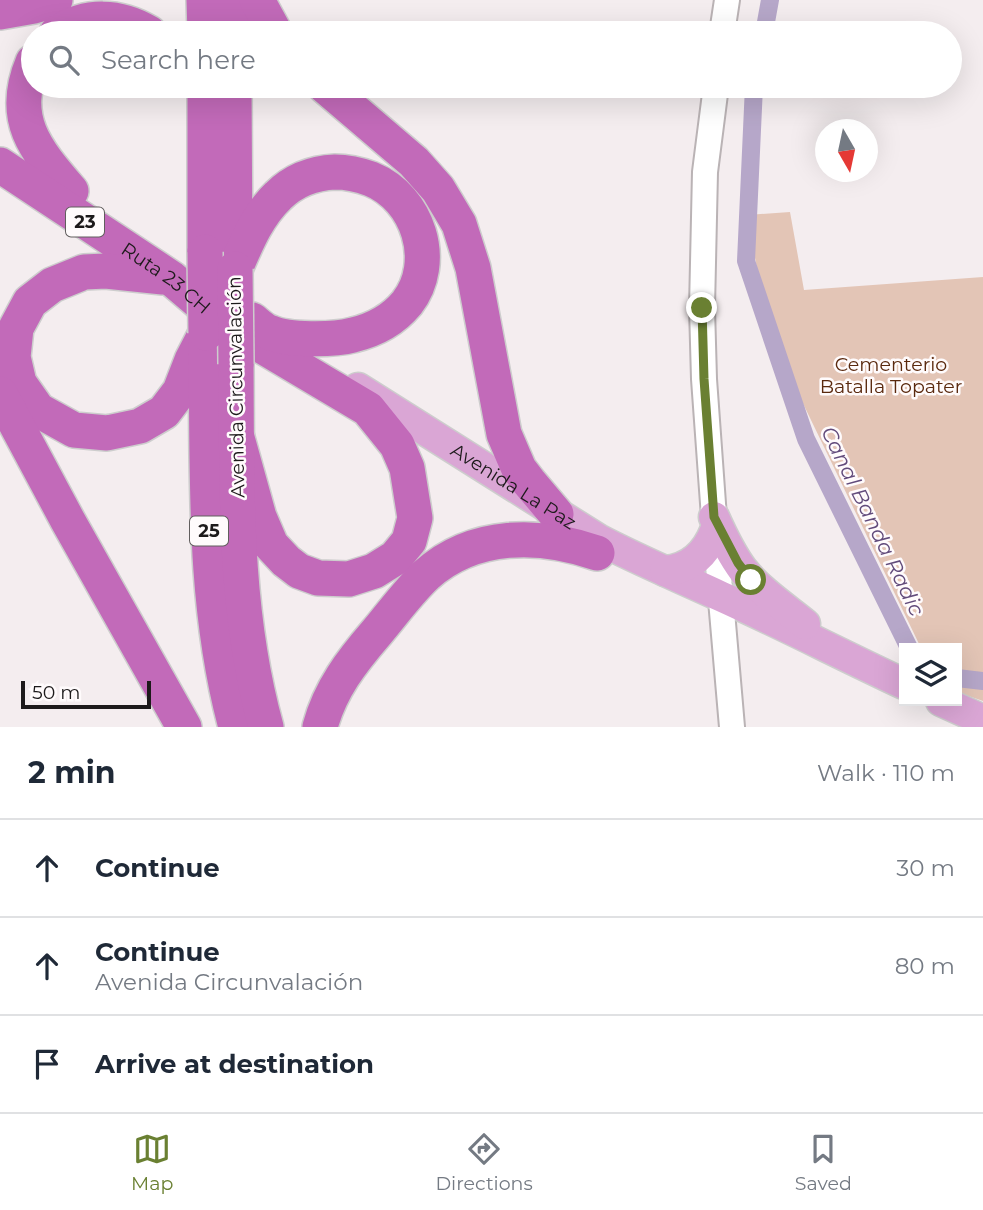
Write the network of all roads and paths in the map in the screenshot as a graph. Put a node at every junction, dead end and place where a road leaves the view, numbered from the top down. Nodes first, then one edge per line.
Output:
1 (55, 0) edge
2 (204, 0) edge
3 (233, 0) edge
4 (257, 0) edge
5 (727, 0) edge
6 (0, 12) edge
7 (86, 21) edge
8 (117, 21) edge
9 (205, 21) edge
10 (233, 21) edge
11 (268, 21) edge
12 (724, 21) edge
13 (23, 98) edge
14 (190, 98) edge
15 (205, 98) edge
16 (233, 98) edge
17 (339, 98) edge
18 (714, 98) edge
19 (0, 146) edge
20 (206, 146) junction
21 (0, 165) edge
22 (71, 191) junction
23 (171, 278) junction
24 (221, 306) junction
25 (270, 333) junction
26 (0, 394) edge
27 (368, 409) junction
28 (237, 438) junction
29 (556, 514) junction
30 (714, 524) junction
31 (597, 553) junction
32 (665, 572) junction
33 (721, 605) junction
34 (835, 652) junction
35 (899, 682) edge
36 (952, 706) edge
37 (983, 720) edge
38 (184, 727) edge
39 (236, 727) edge
40 (266, 727) edge
41 (320, 727) edge
42 (732, 727) edge

1 - 6 highway
2 - 9 highway
3 - 10 highway
4 - 11 highway
5 - 12 street
7 - 8 highway
13 - 22 highway
14 - 20 highway
15 - 20 highway, Avenida Circunvalación / 25
16 - 24 highway, Avenida Circunvalación / 25
17 - 29 highway
18 - 30 street
19 - 22 highway, Ruta 23 CH / 23
20 - 24 highway, Avenida Circunvalación / 25, bridge
21 - 23 highway, Ruta 23 CH / 23
22 - 24 highway, Ruta 23 CH / 23
23 - 24 highway, Ruta 23 CH / 23
23 - 24 highway
24 - 25 highway, Avenida La Paz
24 - 25 highway
24 - 27 highway, Avenida La Paz
24 - 28 highway, Avenida Circunvalación / 25, bridge
24 - 39 highway, Avenida Circunvalación / 25
25 - 29 main road, Avenida La Paz
26 - 38 highway
27 - 28 highway
27 - 31 main road, Avenida La Paz
28 - 40 highway, Avenida Circunvalación / 25
29 - 32 main road, Avenida La Paz
30 - 32 main road
30 - 33 street
30 - 34 main road
31 - 33 main road, Avenida La Paz
31 - 41 highway
32 - 33 main road, Avenida La Paz
33 - 34 main road, Avenida La Paz
33 - 42 street
34 - 35 main road, Avenida La Paz
36 - 37 main road

